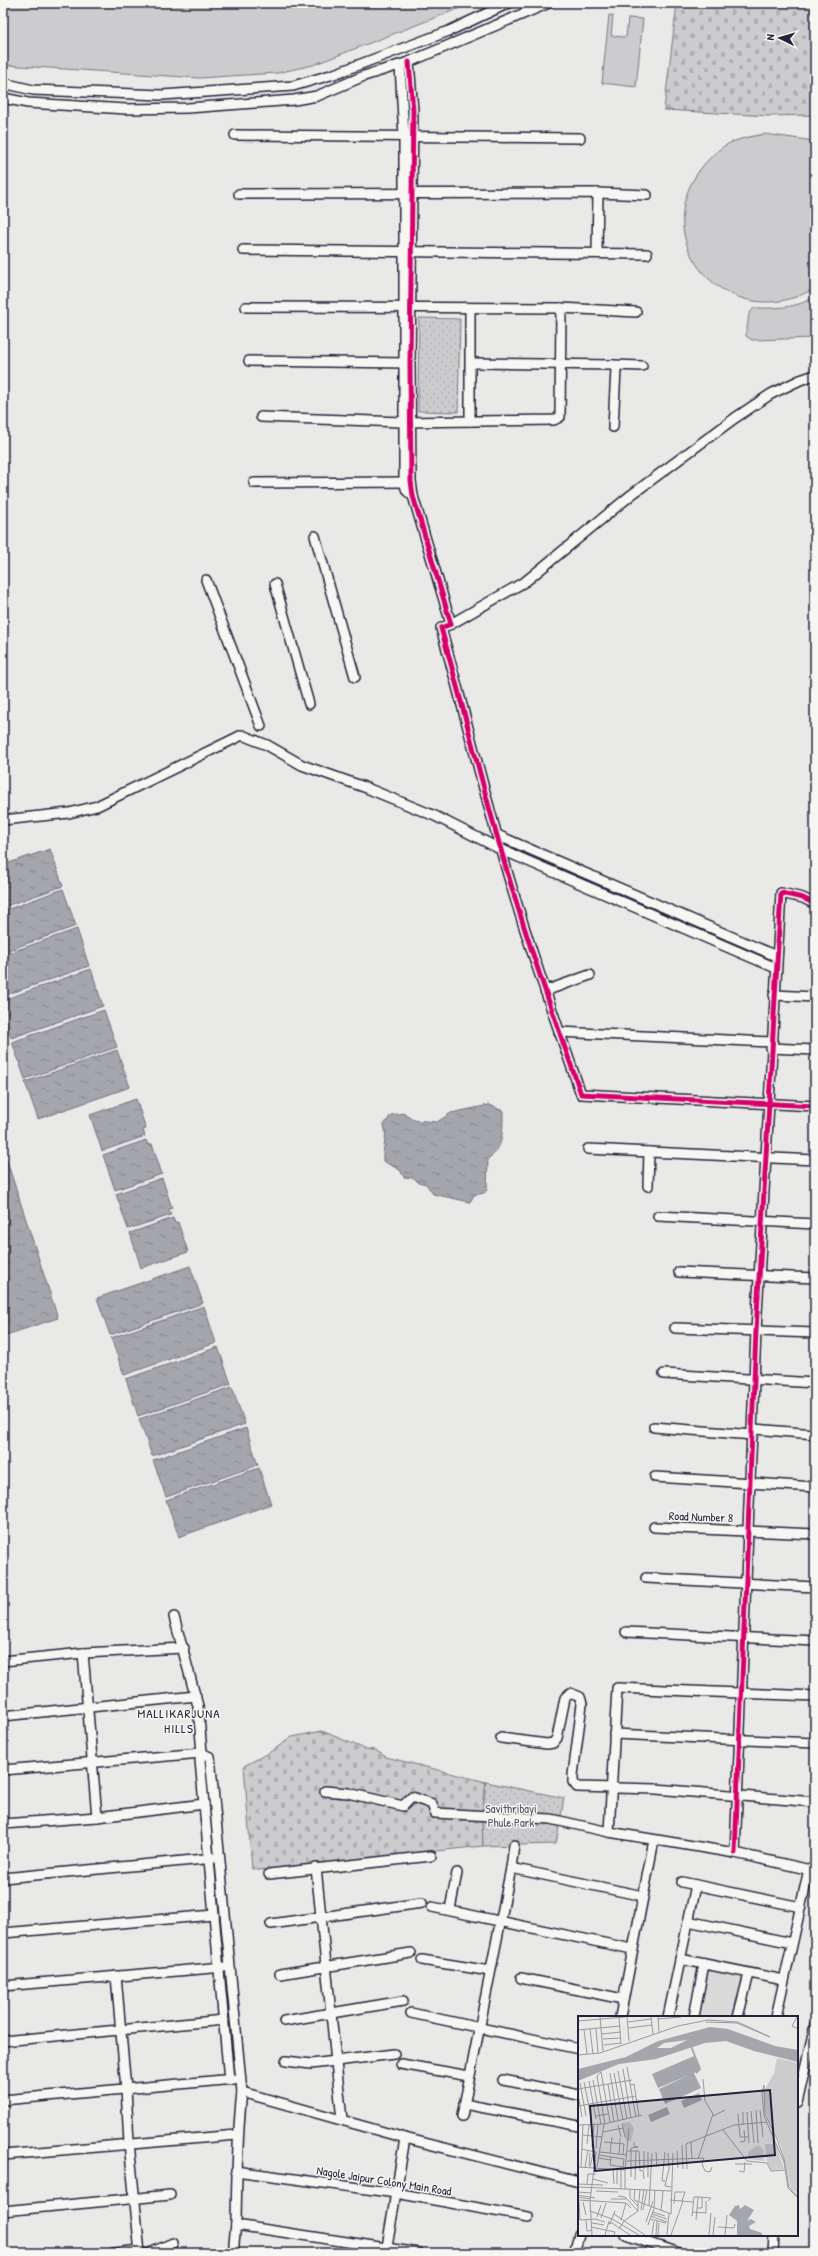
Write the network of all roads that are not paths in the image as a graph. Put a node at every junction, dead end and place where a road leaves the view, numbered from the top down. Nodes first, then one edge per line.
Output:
1 (509, 3) edge
2 (549, 3) edge
3 (409, 62) junction
4 (400, 65) junction
5 (3, 82) edge
6 (215, 92) junction
7 (3, 98) edge
8 (216, 106) junction
9 (235, 135) dead end
10 (408, 137) junction
11 (580, 138) dead end
12 (598, 192) junction
13 (239, 194) dead end
14 (403, 194) junction
15 (412, 194) junction
16 (646, 195) dead end
17 (242, 250) dead end
18 (407, 252) junction
19 (597, 253) junction
20 (648, 254) dead end
21 (246, 306) dead end
22 (407, 308) junction
23 (470, 308) junction
24 (561, 308) junction
25 (636, 312) dead end
26 (249, 360) dead end
27 (406, 363) junction
28 (471, 363) junction
29 (559, 364) junction
30 (613, 365) junction
31 (642, 366) dead end
32 (815, 375) edge
33 (261, 417) dead end
34 (470, 421) junction
35 (406, 422) junction
36 (613, 427) dead end
37 (408, 482) junction
38 (254, 483) dead end
39 (314, 536) dead end
40 (206, 580) dead end
41 (275, 584) dead end
42 (451, 624) junction
43 (355, 677) dead end
44 (309, 704) dead end
45 (261, 726) dead end
46 (3, 820) edge
47 (497, 835) junction
48 (500, 848) junction
49 (644, 899) junction
50 (815, 904) edge
51 (640, 909) junction
52 (776, 956) junction
53 (776, 968) junction
54 (590, 975) dead end
55 (545, 992) junction
56 (774, 995) junction
57 (815, 997) edge
58 (559, 1032) junction
59 (771, 1045) junction
60 (815, 1050) edge
61 (768, 1104) junction
62 (815, 1106) edge
63 (588, 1149) dead end
64 (649, 1152) junction
65 (766, 1157) junction
66 (815, 1160) edge
67 (648, 1186) dead end
68 (658, 1216) dead end
69 (763, 1221) junction
70 (815, 1224) edge
71 (679, 1272) dead end
72 (760, 1276) junction
73 (815, 1278) edge
74 (675, 1328) dead end
75 (756, 1331) junction
76 (815, 1333) edge
77 (664, 1374) dead end
78 (755, 1379) junction
79 (815, 1384) edge
80 (654, 1427) dead end
81 (753, 1432) junction
82 (815, 1434) edge
83 (654, 1477) dead end
84 (750, 1483) junction
85 (815, 1487) edge
86 (654, 1527) dead end
87 (748, 1530) junction
88 (815, 1534) edge
89 (646, 1578) dead end
90 (746, 1584) junction
91 (815, 1587) edge
92 (174, 1617) dead end
93 (626, 1632) dead end
94 (744, 1638) junction
95 (815, 1641) edge
96 (184, 1648) junction
97 (84, 1653) junction
98 (3, 1661) edge
99 (742, 1693) junction
100 (196, 1696) junction
101 (815, 1696) edge
102 (88, 1707) junction
103 (3, 1716) edge
104 (614, 1734) junction
105 (501, 1738) dead end
106 (740, 1740) junction
107 (815, 1743) edge
108 (202, 1753) junction
109 (92, 1763) junction
110 (3, 1770) edge
111 (610, 1788) junction
112 (325, 1791) dead end
113 (737, 1795) junction
114 (815, 1802) edge
115 (204, 1804) junction
116 (97, 1818) junction
117 (3, 1824) edge
118 (609, 1832) junction
119 (654, 1840) junction
120 (514, 1845) dead end
121 (735, 1853) junction
122 (431, 1856) dead end
123 (220, 1857) junction
124 (209, 1858) junction
125 (316, 1868) junction
126 (511, 1868) junction
127 (812, 1870) edge
128 (457, 1873) dead end
129 (269, 1874) dead end
130 (3, 1878) edge
131 (682, 1882) dead end
132 (696, 1885) junction
133 (643, 1896) junction
134 (422, 1903) dead end
135 (432, 1907) dead end
136 (801, 1907) junction
137 (450, 1910) junction
138 (214, 1915) junction
139 (321, 1918) junction
140 (501, 1921) junction
141 (688, 1921) junction
142 (271, 1924) dead end
143 (3, 1933) edge
144 (792, 1943) junction
145 (632, 1949) junction
146 (411, 1953) dead end
147 (680, 1959) junction
148 (422, 1960) dead end
149 (704, 1964) junction
150 (229, 1966) junction
151 (326, 1967) junction
152 (218, 1968) junction
153 (490, 1971) junction
154 (280, 1974) dead end
155 (749, 1974) junction
156 (116, 1976) junction
157 (521, 1978) dead end
158 (784, 1980) junction
159 (3, 1986) edge
160 (623, 1998) junction
161 (402, 2002) dead end
162 (331, 2013) junction
163 (411, 2013) dead end
164 (620, 2016) edge
165 (668, 2016) edge
166 (694, 2016) edge
167 (738, 2016) edge
168 (776, 2016) edge
169 (224, 2020) junction
170 (284, 2021) dead end
171 (815, 2025) edge
172 (480, 2027) junction
173 (121, 2030) junction
174 (814, 2037) edge
175 (3, 2041) edge
176 (578, 2050) edge
177 (394, 2054) dead end
178 (286, 2061) dead end
179 (336, 2062) junction
180 (401, 2064) dead end
181 (469, 2076) junction
182 (800, 2076) edge
183 (240, 2079) junction
184 (229, 2080) junction
185 (503, 2080) dead end
186 (126, 2089) junction
187 (242, 2092) junction
188 (798, 2094) edge
189 (578, 2095) edge
190 (3, 2100) edge
191 (464, 2104) junction
192 (462, 2116) dead end
193 (342, 2120) junction
194 (578, 2126) edge
195 (237, 2135) junction
196 (405, 2138) junction
197 (129, 2143) junction
198 (3, 2155) edge
199 (236, 2171) junction
200 (578, 2182) edge
201 (396, 2193) junction
202 (170, 2195) dead end
203 (134, 2199) junction
204 (3, 2211) edge
205 (528, 2217) dead end
206 (236, 2225) junction
207 (579, 2236) edge
208 (629, 2236) edge
209 (774, 2236) edge
210 (173, 2243) dead end
211 (386, 2251) edge
212 (140, 2252) edge
213 (113, 2253) edge
214 (150, 2253) edge
215 (234, 2253) edge
216 (419, 2253) edge
217 (574, 2253) edge
218 (678, 2253) edge
219 (773, 2253) edge

1 - 6 street
2 - 3 street
3 - 4 street
3 - 10 street
4 - 8 street
4 - 10 street
5 - 6 street
6 - 8 street
7 - 8 street
9 - 10 street
10 - 11 street
10 - 14 street
10 - 15 street
12 - 15 street
12 - 16 street
12 - 19 street
13 - 14 street
14 - 15 street
14 - 18 street
15 - 18 street
17 - 18 street
18 - 19 street
18 - 22 street
19 - 20 street
21 - 22 street
22 - 23 street
22 - 27 street
23 - 24 street
23 - 28 street
24 - 25 street
24 - 29 street
26 - 27 street
27 - 35 street
28 - 29 street
28 - 34 street
29 - 30 street
29 - 34 street
30 - 31 street
30 - 36 street
32 - 42 street
33 - 35 street
34 - 35 street
35 - 37 street
37 - 38 street
37 - 42 street
39 - 43 street
40 - 45 street
41 - 44 street
42 - 47 street
46 - 48 street
47 - 48 street
47 - 49 street
48 - 51 street
48 - 55 street
49 - 51 street
49 - 52 street
50 - 52 street
51 - 53 street
52 - 53 street
53 - 56 street
54 - 55 street
55 - 58 street
56 - 57 street
56 - 59 street
58 - 59 street
58 - 61 street
59 - 60 street
59 - 61 street
61 - 62 street
61 - 65 street
63 - 64 street
64 - 65 street
64 - 67 street
65 - 66 street
65 - 69 street
68 - 69 street
69 - 70 street
69 - 72 street
71 - 72 street
72 - 73 street
72 - 75 street
74 - 75 street
75 - 76 street
75 - 78 street
77 - 78 street
78 - 79 street
78 - 81 street
80 - 81 street
81 - 82 street
81 - 84 street
83 - 84 street
84 - 85 street
84 - 87 street
86 - 87 street, Road Number 8
87 - 88 street, Road Number 8
87 - 90 street
89 - 90 street
90 - 91 street
90 - 94 street
92 - 96 street
93 - 94 street
94 - 95 street
94 - 99 street
96 - 97 street
96 - 100 street
97 - 98 street
97 - 102 street
99 - 101 street
99 - 104 street
99 - 106 street
100 - 102 street
100 - 108 street
102 - 103 street
102 - 109 street
104 - 106 street
104 - 111 street
105 - 111 street
106 - 107 street
106 - 113 street
108 - 109 street
108 - 115 street
108 - 123 street
109 - 110 street
109 - 116 street
111 - 113 street
111 - 118 street
112 - 118 street
113 - 114 street
113 - 121 street
115 - 116 street
115 - 124 street
116 - 117 street
118 - 119 street
119 - 121 street
119 - 133 street
120 - 126 street
121 - 127 street
122 - 125 street
123 - 124 street
123 - 150 street
124 - 130 street
124 - 138 street
125 - 129 street
125 - 139 street
126 - 133 street
126 - 140 street
127 - 136 street
128 - 137 street
131 - 132 street
132 - 136 street
132 - 141 street
133 - 145 street
134 - 139 street
135 - 137 street
136 - 144 street
137 - 140 street
138 - 143 street
138 - 152 street
139 - 142 street
139 - 151 street
140 - 145 street
140 - 153 street
141 - 144 street
141 - 147 street
144 - 158 street
145 - 160 street
146 - 151 street
147 - 149 street
147 - 165 street
148 - 153 street
149 - 155 street
149 - 166 street
150 - 152 street
150 - 183 street
151 - 154 street
151 - 162 street
152 - 156 street
152 - 169 street
153 - 172 street
155 - 158 street
155 - 167 street
156 - 159 street
156 - 173 street
157 - 160 street
158 - 168 street
160 - 164 street
161 - 162 street
162 - 170 street
162 - 179 street
163 - 172 street
169 - 173 street
169 - 184 street
171 - 174 street
172 - 176 street
172 - 181 street
173 - 175 street
173 - 186 street
174 - 182 street
177 - 179 street
178 - 179 street
179 - 193 street
180 - 181 street
181 - 191 street
182 - 188 street
183 - 184 street
183 - 187 street
184 - 186 street
185 - 189 street
186 - 190 street
186 - 197 street
187 - 193 street
187 - 195 street
191 - 192 street
191 - 194 street
193 - 196 street
195 - 197 street
195 - 199 street
196 - 200 street
196 - 201 street
197 - 198 street
197 - 203 street
199 - 201 street, Nagole Jaipur Colony Main Road
199 - 206 street
201 - 205 street, Nagole Jaipur Colony Main Road
201 - 211 street
202 - 203 street
203 - 204 street
203 - 212 street
206 - 211 street
206 - 215 street
207 - 217 street
208 - 218 street
209 - 219 street
210 - 214 street
211 - 216 street
212 - 213 street

